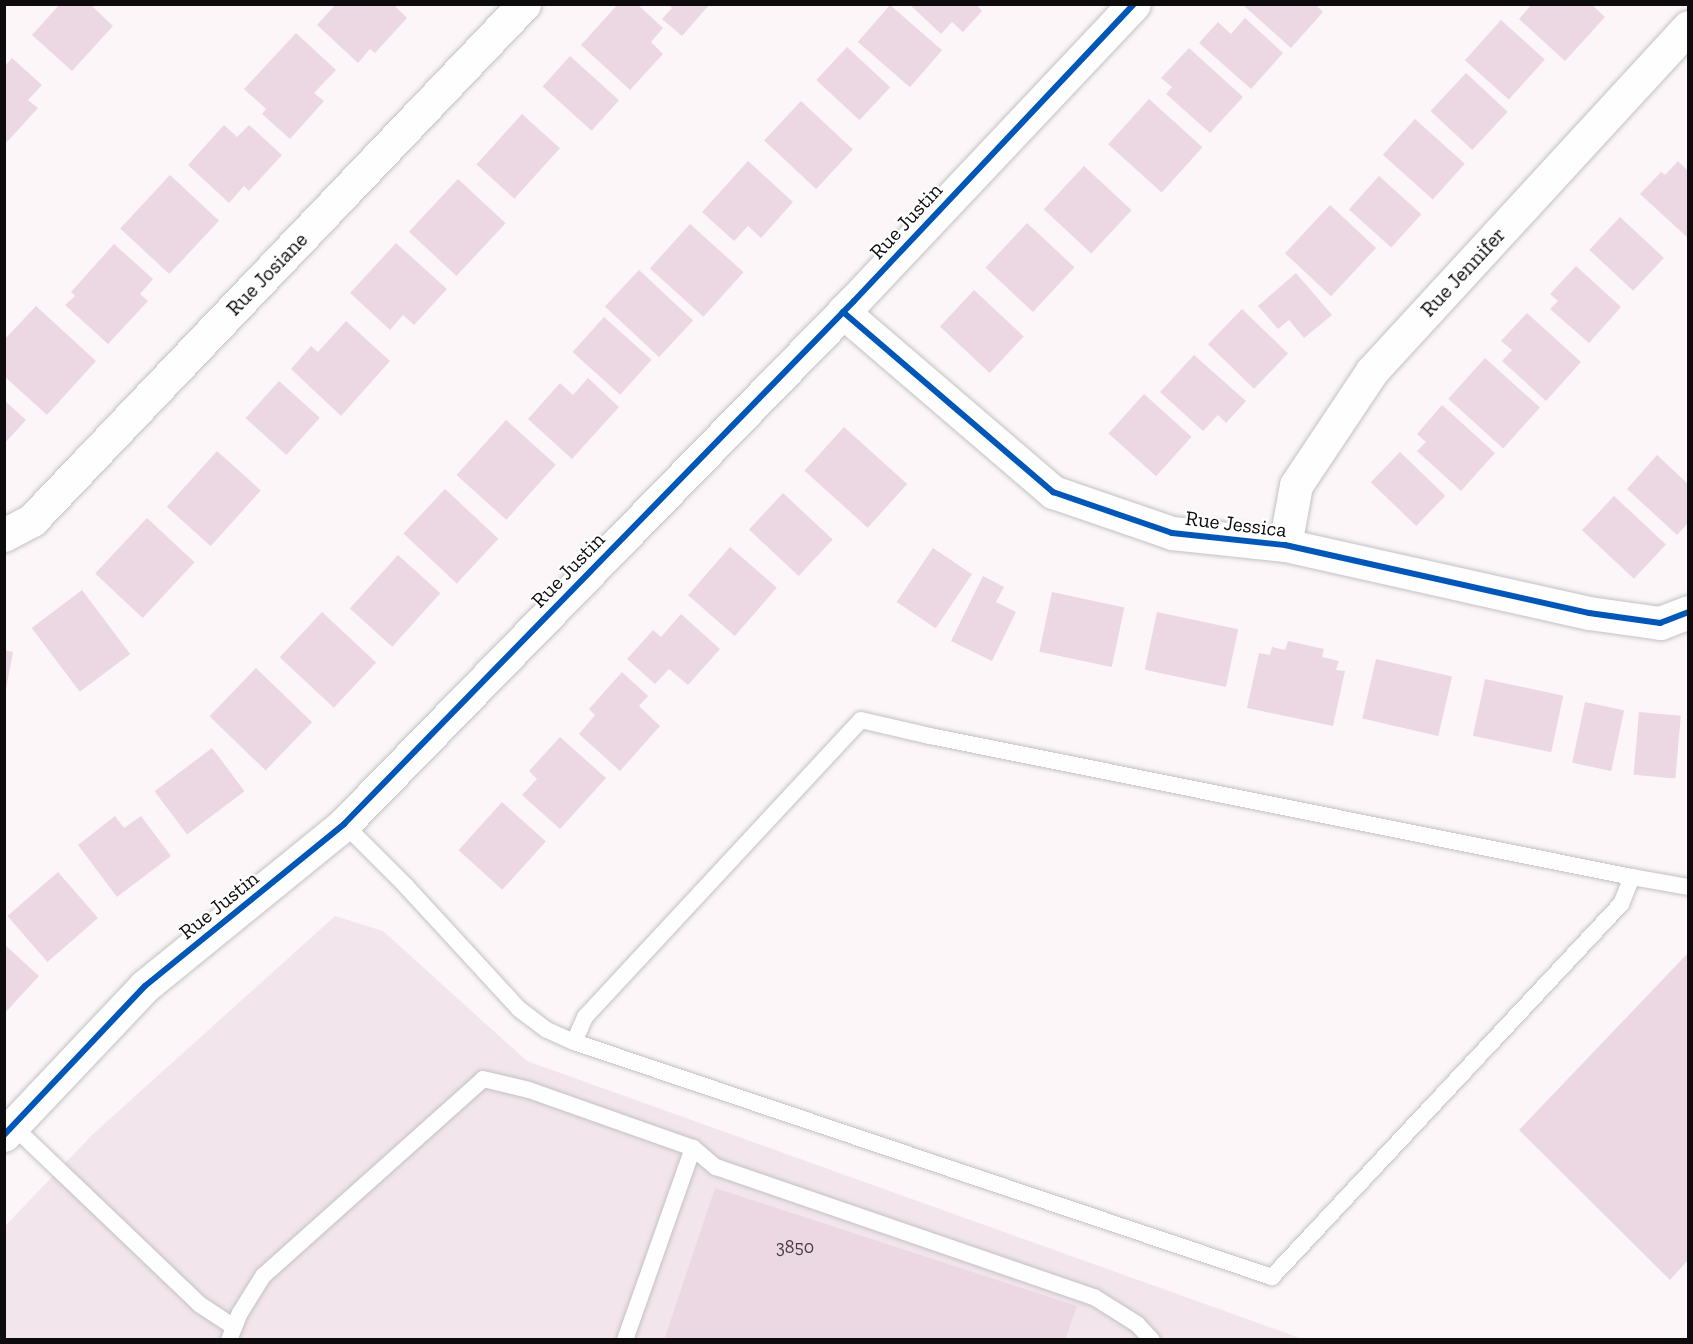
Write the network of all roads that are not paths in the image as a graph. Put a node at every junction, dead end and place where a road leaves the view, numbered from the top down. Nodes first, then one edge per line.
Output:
1 (524, 4) edge
2 (1134, 4) edge
3 (1689, 27) edge
4 (843, 312) junction
5 (4, 535) edge
6 (1285, 545) junction
7 (1689, 612) edge
8 (344, 824) junction
9 (1632, 877) junction
10 (1689, 887) edge
11 (574, 1042) junction
12 (7, 1127) edge
13 (693, 1148) junction
14 (231, 1333) edge
15 (625, 1340) edge
16 (1152, 1340) edge

1 - 5 street, Rue Josiane
2 - 4 street, Rue Justin
3 - 6 street, Rue Jennifer
4 - 6 street, Rue Jessica
4 - 8 street, Rue Justin
6 - 7 street, Rue Jessica
8 - 11 lane
8 - 12 street, Rue Justin
9 - 10 lane
9 - 11 lane
9 - 11 lane
12 - 14 lane
13 - 14 lane
13 - 15 lane
13 - 16 lane

